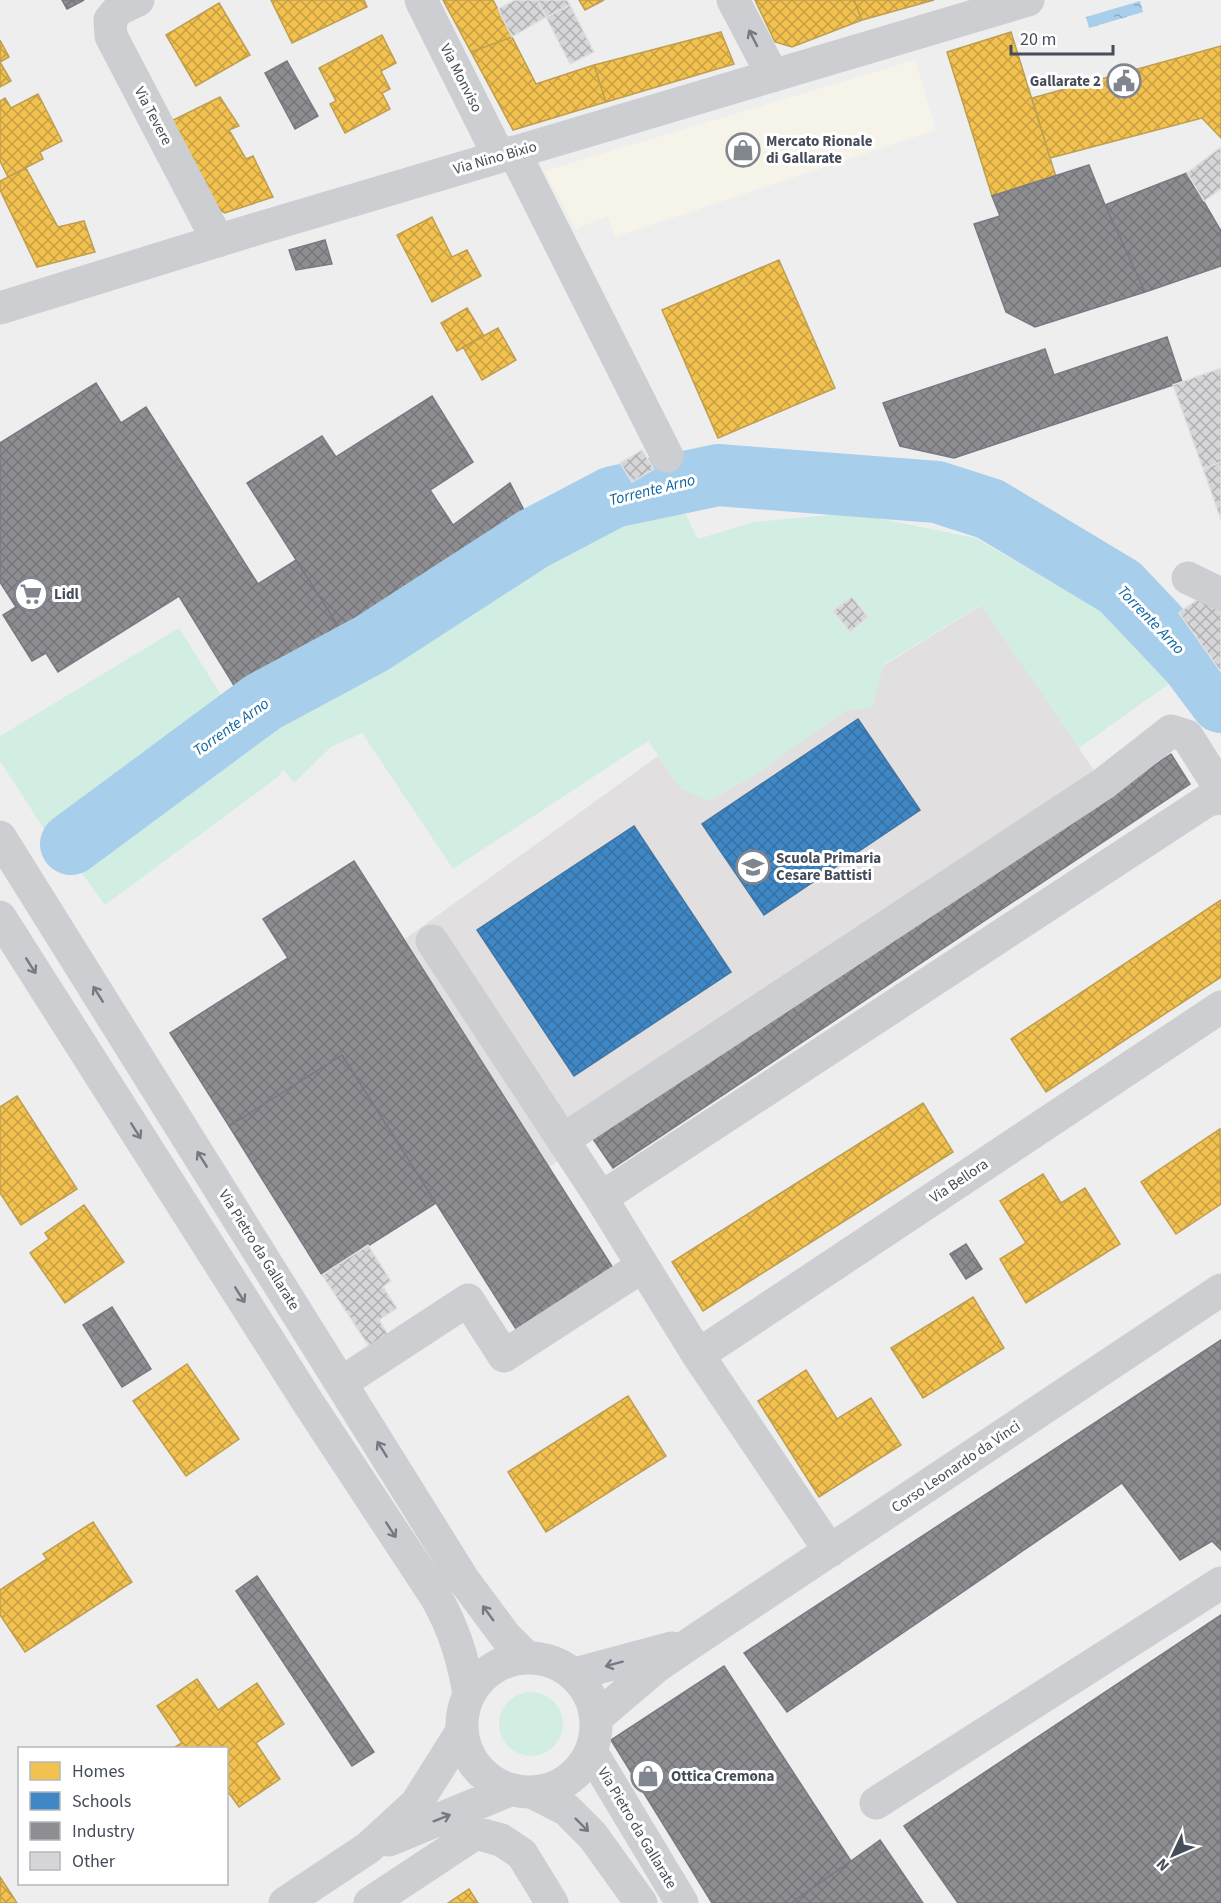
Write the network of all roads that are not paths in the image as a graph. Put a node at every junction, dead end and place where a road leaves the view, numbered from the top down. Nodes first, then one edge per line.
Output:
1 (138, 0) edge
2 (421, 0) edge
3 (733, 0) edge
4 (1029, 0) edge
5 (773, 76) junction
6 (506, 154) junction
7 (219, 241) junction
8 (0, 308) edge
9 (667, 456) dead end
10 (1188, 578) dead end
11 (1221, 594) edge
12 (1221, 790) edge
13 (1221, 798) edge
14 (0, 837) edge
15 (0, 917) edge
16 (432, 941) dead end
17 (1221, 1007) edge
18 (567, 1147) junction
19 (601, 1198) junction
20 (643, 1266) junction
21 (1221, 1290) edge
22 (698, 1355) junction
23 (341, 1383) junction
24 (830, 1551) junction
25 (1221, 1583) edge
26 (691, 1643) junction
27 (526, 1657) junction
28 (575, 1674) junction
29 (469, 1694) junction
30 (596, 1718) junction
31 (462, 1731) junction
32 (592, 1753) junction
33 (522, 1792) junction
34 (876, 1803) dead end
35 (368, 1848) junction
36 (285, 1903) edge
37 (370, 1903) edge
38 (552, 1903) edge
39 (641, 1903) edge
40 (682, 1903) edge

1 - 7 street, Via Tevere
2 - 6 street, Via Monviso
5 -> 3 street
4 - 5 street, Via Nino Bixio
5 - 6 street, Via Nino Bixio
6 - 7 street, Via Nino Bixio
6 - 9 street, Via Monviso
7 - 8 street, Via Nino Bixio
10 - 11 street
12 - 18 street
13 - 19 street
23 -> 14 street, Via Pietro da Gallarate
15 -> 29 street
16 - 18 street
17 - 22 street, Via Bellora
18 - 19 street
19 - 20 street
20 - 22 street
20 - 23 street
21 - 24 street, Corso Leonardo da Vinci
22 - 24 street
27 -> 23 street, Via Pietro da Gallarate
24 - 26 street, Corso Leonardo da Vinci
25 - 34 street
26 -> 28 street, Corso Leonardo da Vinci
26 - 30 street, Corso Leonardo da Vinci
27 - 28 street
27 - 29 street
28 - 30 street
29 - 31 street
30 - 32 street
31 - 33 street
31 - 35 street
32 - 33 street
32 - 40 street, Via Pietro da Gallarate
35 -> 33 street
33 -> 39 street
35 - 36 street
37 - 38 street

